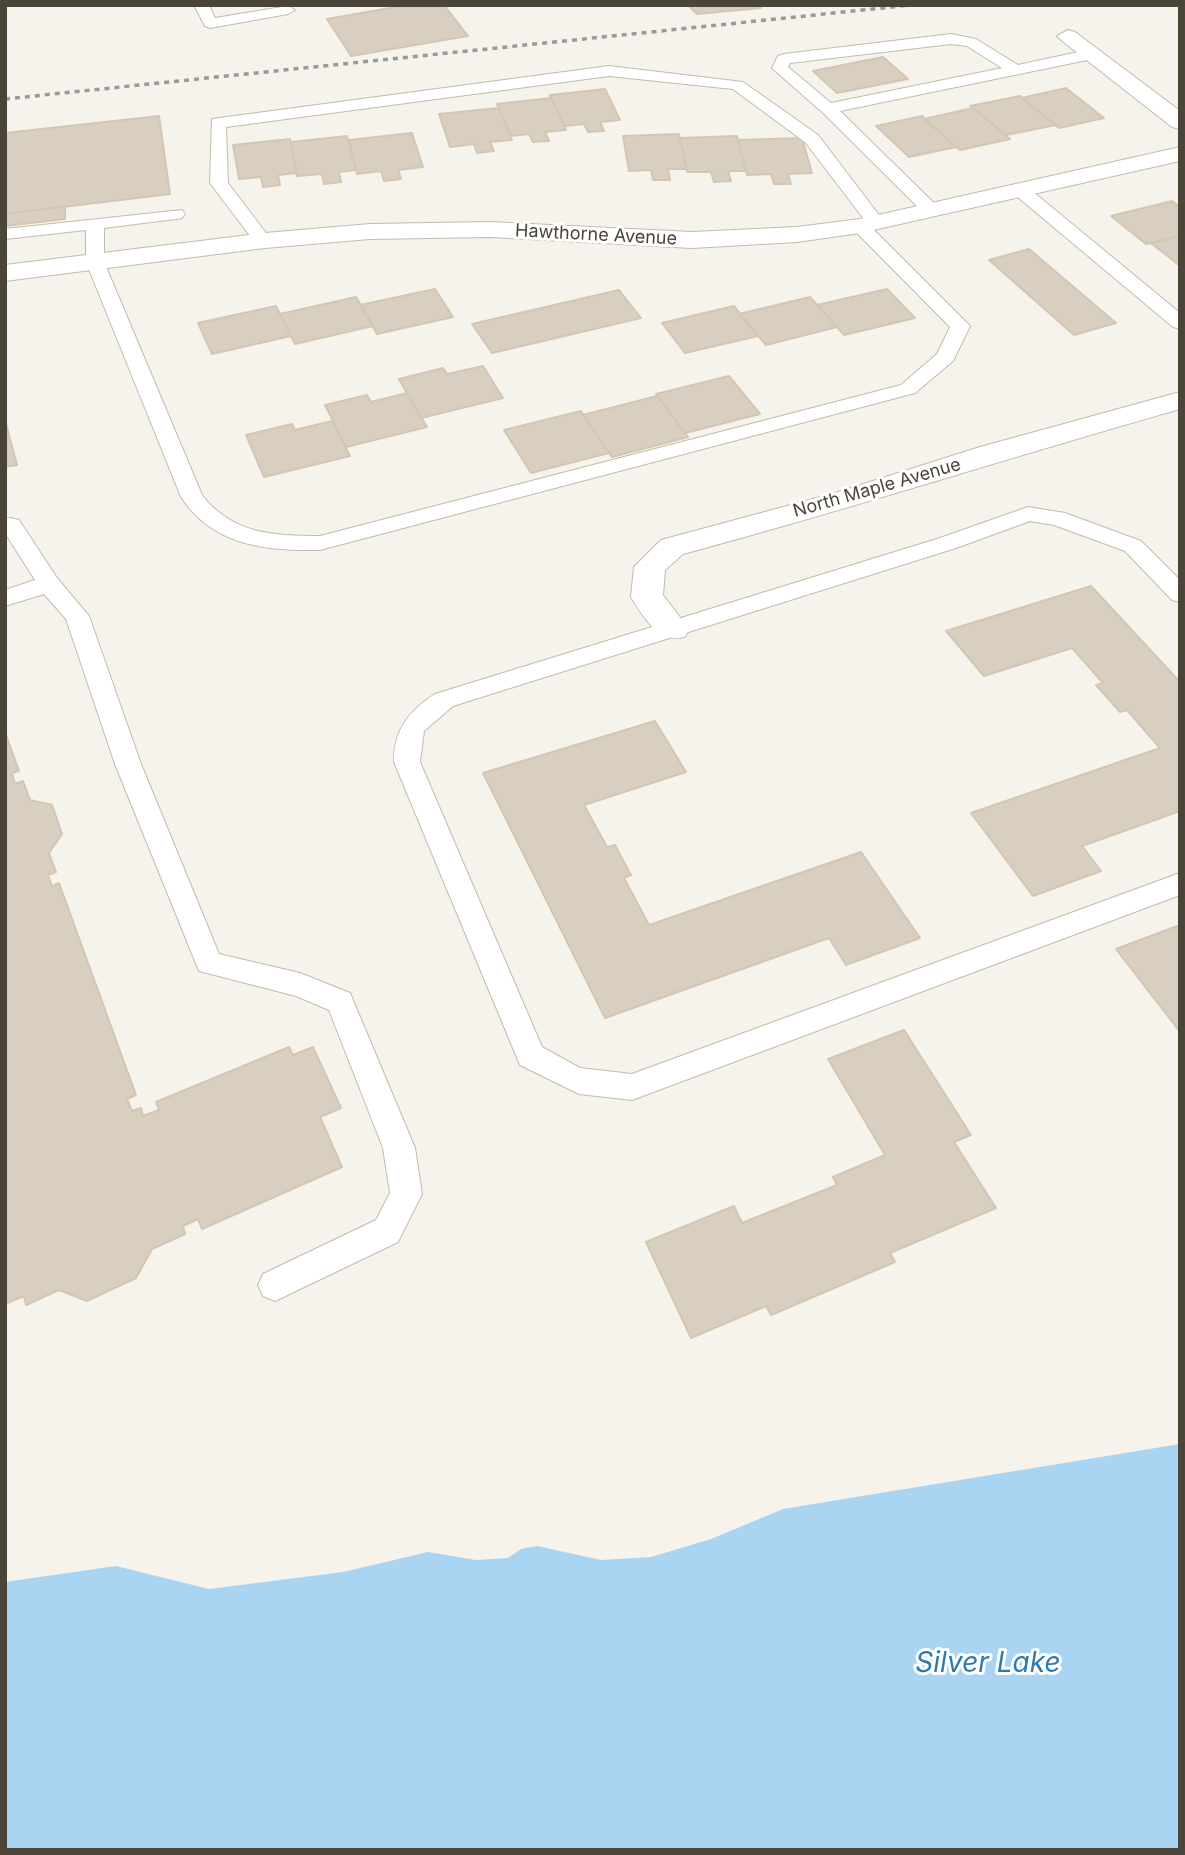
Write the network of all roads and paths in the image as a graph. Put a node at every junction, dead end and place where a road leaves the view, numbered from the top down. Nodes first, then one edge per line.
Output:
1 (201, 5) edge
2 (288, 10) dead end
3 (1068, 36) dead end
4 (1091, 54) junction
5 (1014, 69) junction
6 (828, 109) junction
7 (1180, 122) edge
8 (1180, 154) edge
9 (1020, 190) junction
10 (931, 210) junction
11 (176, 214) dead end
12 (95, 223) junction
13 (868, 225) junction
14 (5, 233) edge
15 (263, 241) junction
16 (95, 262) junction
17 (5, 273) edge
18 (1180, 323) edge
19 (1180, 400) edge
20 (11, 525) dead end
21 (50, 584) junction
22 (1180, 594) edge
23 (5, 598) edge
24 (673, 629) junction
25 (1180, 884) edge
26 (275, 1285) dead end

1 - 2 lane
3 - 4 street
4 - 5 lane
4 - 7 street
5 - 6 lane
5 - 6 lane
6 - 10 lane
8 - 9 street, Hawthorne Avenue
9 - 10 street, Hawthorne Avenue
9 - 18 lane
10 - 13 street, Hawthorne Avenue
11 - 12 lane
12 - 14 lane
12 - 16 lane
13 - 15 street, Hawthorne Avenue
13 - 15 lane
13 - 16 lane
15 - 16 street, Hawthorne Avenue
16 - 17 street, Hawthorne Avenue
19 - 24 street, North Maple Avenue
20 - 21 lane
21 - 23 lane
21 - 26 lane
22 - 24 lane
24 - 25 lane

